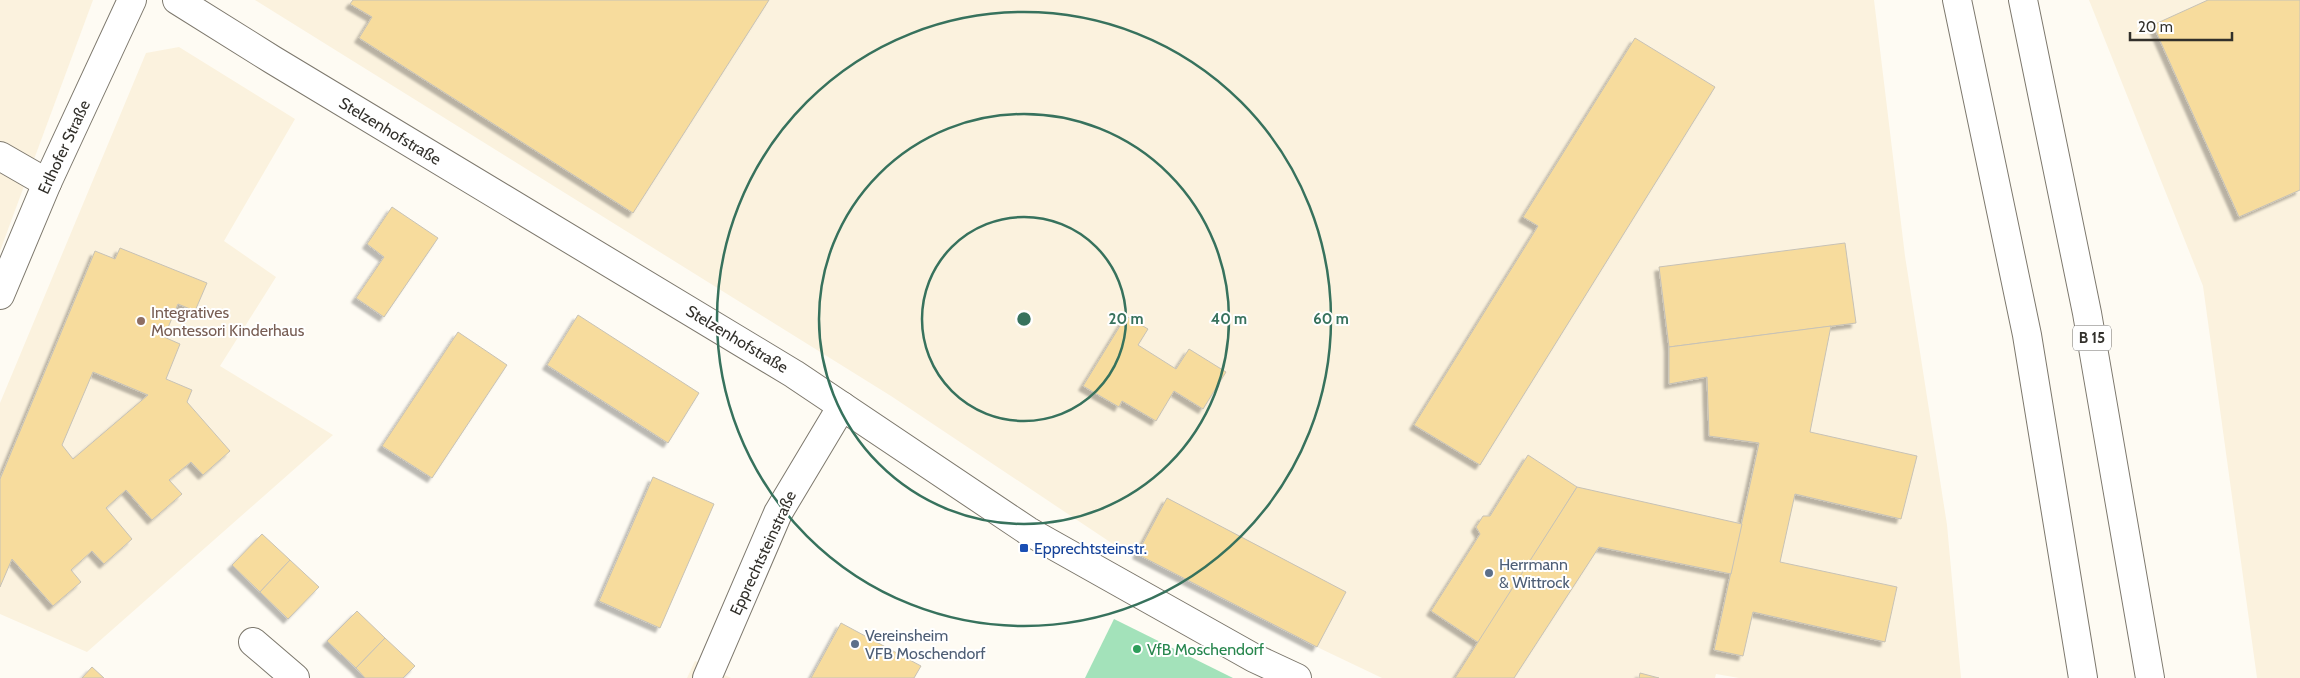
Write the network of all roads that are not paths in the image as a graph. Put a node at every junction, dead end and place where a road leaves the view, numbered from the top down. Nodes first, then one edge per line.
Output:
1 (132, 0) edge
2 (177, 0) edge
3 (1957, 0) edge
4 (2022, 0) edge
5 (0, 156) edge
6 (47, 183) junction
7 (0, 295) edge
8 (842, 406) junction
9 (253, 642) dead end
10 (296, 678) edge
11 (707, 678) edge
12 (1297, 678) edge
13 (2082, 678) edge
14 (2150, 678) edge

1 - 6 main road, Erlhofer Straße
2 - 8 main road, Stelzenhofstraße
3 - 13 main road
4 - 14 main road, B 15
5 - 6 main road
6 - 7 main road, Erlhofer Straße
8 - 11 main road, Epprechtsteinstraße
8 - 12 main road, Stelzenhofstraße
9 - 10 main road

